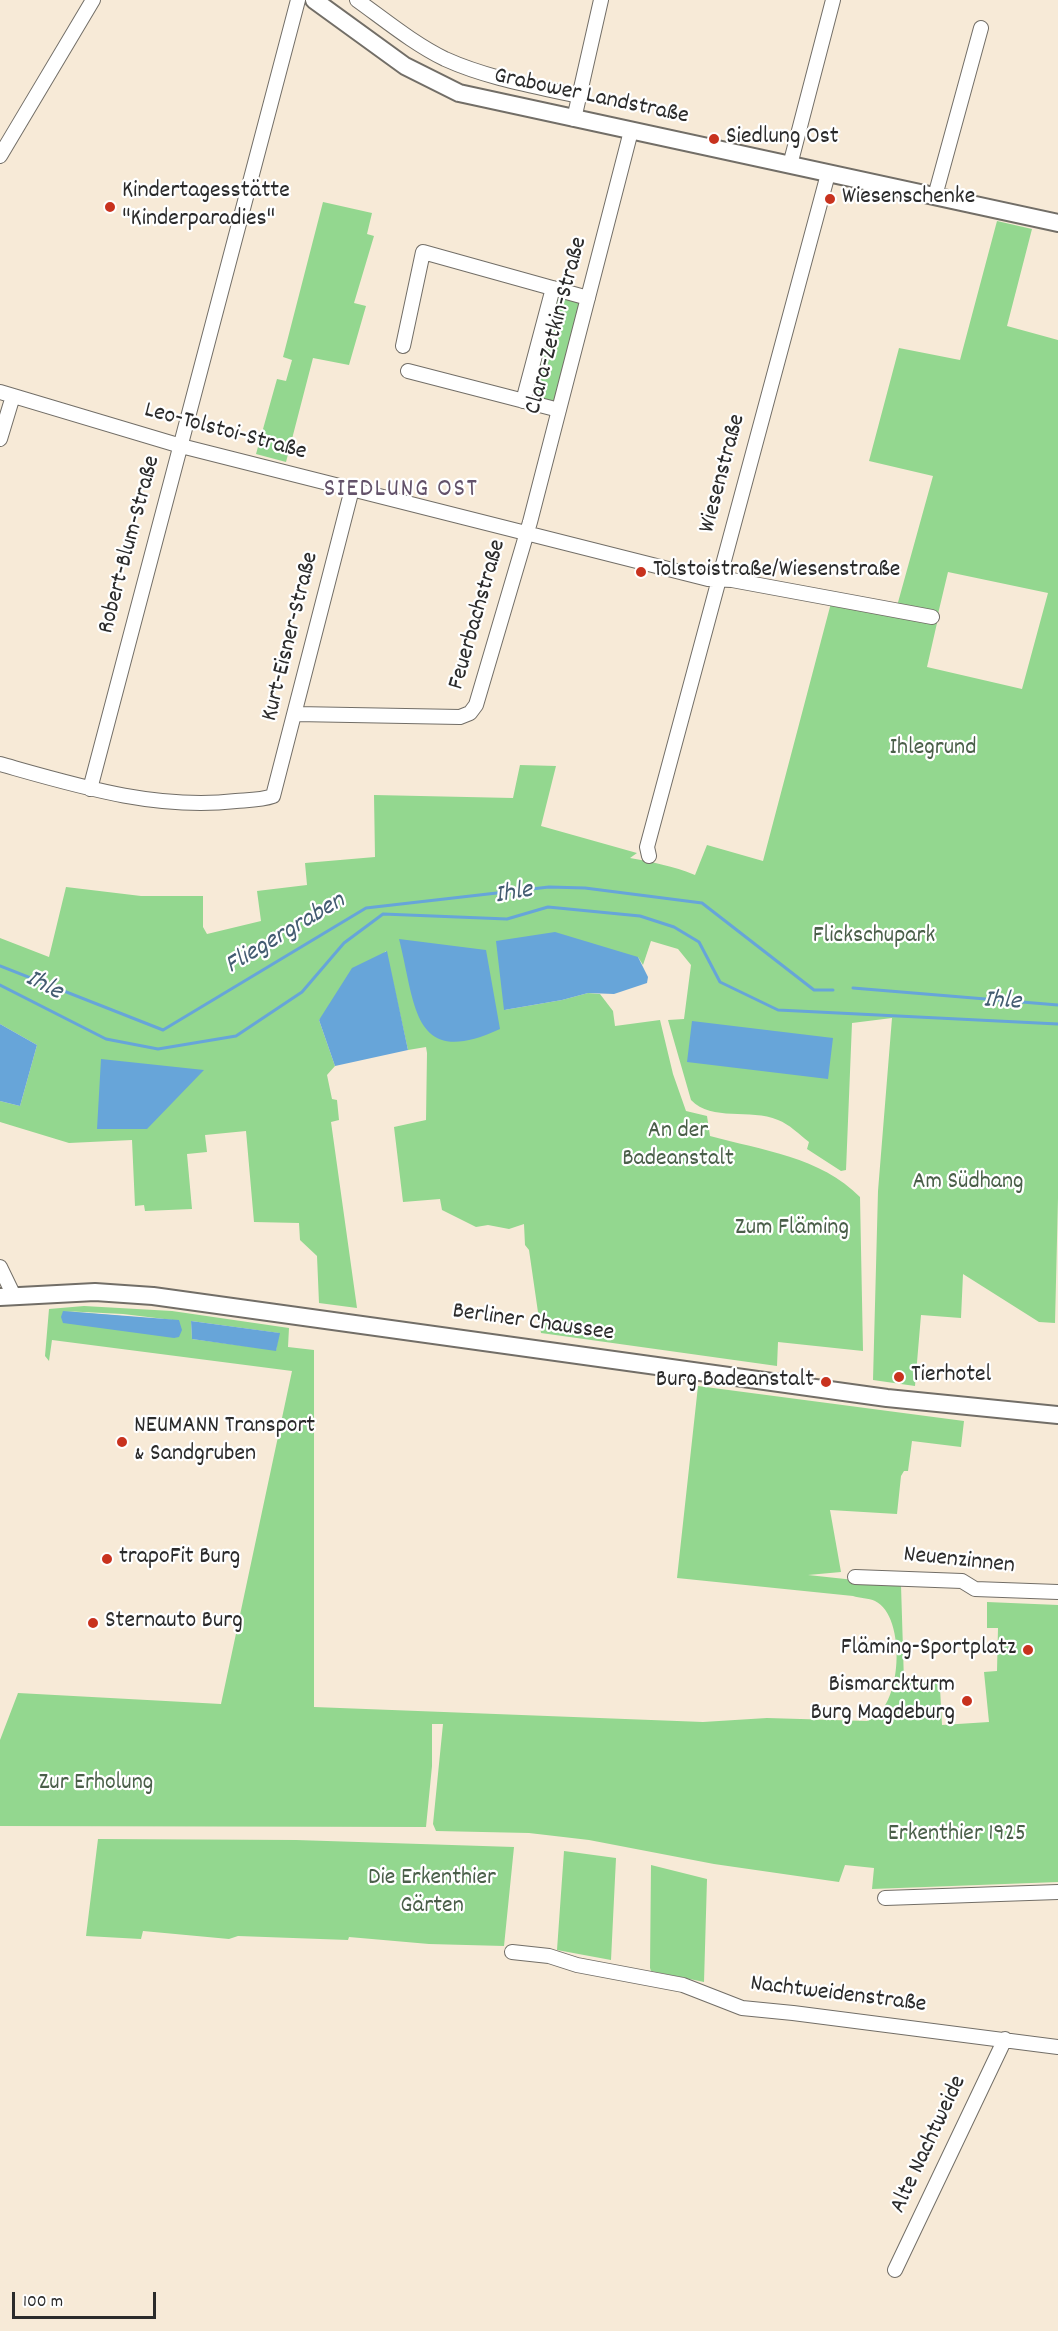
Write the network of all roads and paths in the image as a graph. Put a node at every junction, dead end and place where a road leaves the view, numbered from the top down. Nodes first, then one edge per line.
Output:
1 (93, 0) edge
2 (298, 0) edge
3 (314, 0) edge
4 (357, 0) edge
5 (601, 0) edge
6 (833, 0) edge
7 (981, 28) dead end
8 (579, 96) junction
9 (574, 119) junction
10 (631, 131) junction
11 (0, 156) edge
12 (790, 165) junction
13 (828, 174) junction
14 (935, 196) junction
15 (1058, 223) edge
16 (553, 288) junction
17 (588, 298) junction
18 (403, 346) dead end
19 (408, 371) dead end
20 (7, 394) edge
21 (524, 401) junction
22 (559, 410) junction
23 (0, 439) edge
24 (181, 446) junction
25 (352, 489) junction
26 (527, 532) junction
27 (718, 580) junction
28 (932, 617) dead end
29 (296, 714) junction
30 (0, 764) edge
31 (90, 789) junction
32 (649, 856) dead end
33 (0, 1267) edge
34 (7, 1296) edge
35 (1058, 1415) edge
36 (855, 1577) dead end
37 (1058, 1592) edge
38 (1058, 1892) edge
39 (885, 1898) dead end
40 (512, 1952) dead end
41 (1005, 2039) junction
42 (1058, 2047) edge
43 (895, 2270) dead end

1 - 11 street
2 - 24 street, Robert-Blum-Straße
3 - 9 main road, Grabower Landstraße
4 - 8 street, Grabower Landstraße
5 - 8 street
6 - 12 street
7 - 14 street
8 - 9 street
9 - 10 main road, Grabower Landstraße
10 - 12 main road, Grabower Landstraße
10 - 17 street, Clara-Zetkin-Straße
12 - 13 main road, Grabower Landstraße
13 - 14 main road, Grabower Landstraße
13 - 27 street, Wiesenstraße
14 - 15 main road, Grabower Landstraße
16 - 17 street
16 - 18 street
16 - 21 street, Clara-Zetkin-Straße
17 - 22 street, Clara-Zetkin-Straße
19 - 21 street
20 - 23 street
20 - 24 street, Leo-Tolstoi-Straße
21 - 22 street
22 - 26 street, Clara-Zetkin-Straße
24 - 25 street, Leo-Tolstoi-Straße
24 - 31 street, Robert-Blum-Straße
25 - 26 street, Leo-Tolstoi-Straße
25 - 29 street, Kurt-Eisner-Straße
26 - 27 street, Leo-Tolstoi-Straße
26 - 29 street, Feuerbachstraße
27 - 28 street, Leo-Tolstoi-Straße
27 - 32 street, Wiesenstraße
29 - 31 street, Kurt-Eisner-Straße
30 - 31 street
33 - 34 street
34 - 35 main road, Berliner Chaussee
36 - 37 street, Neuenzinnen
38 - 39 street
40 - 41 street, Nachtweidenstraße
41 - 42 street, Nachtweidenstraße
41 - 43 street, Alte Nachtweide

